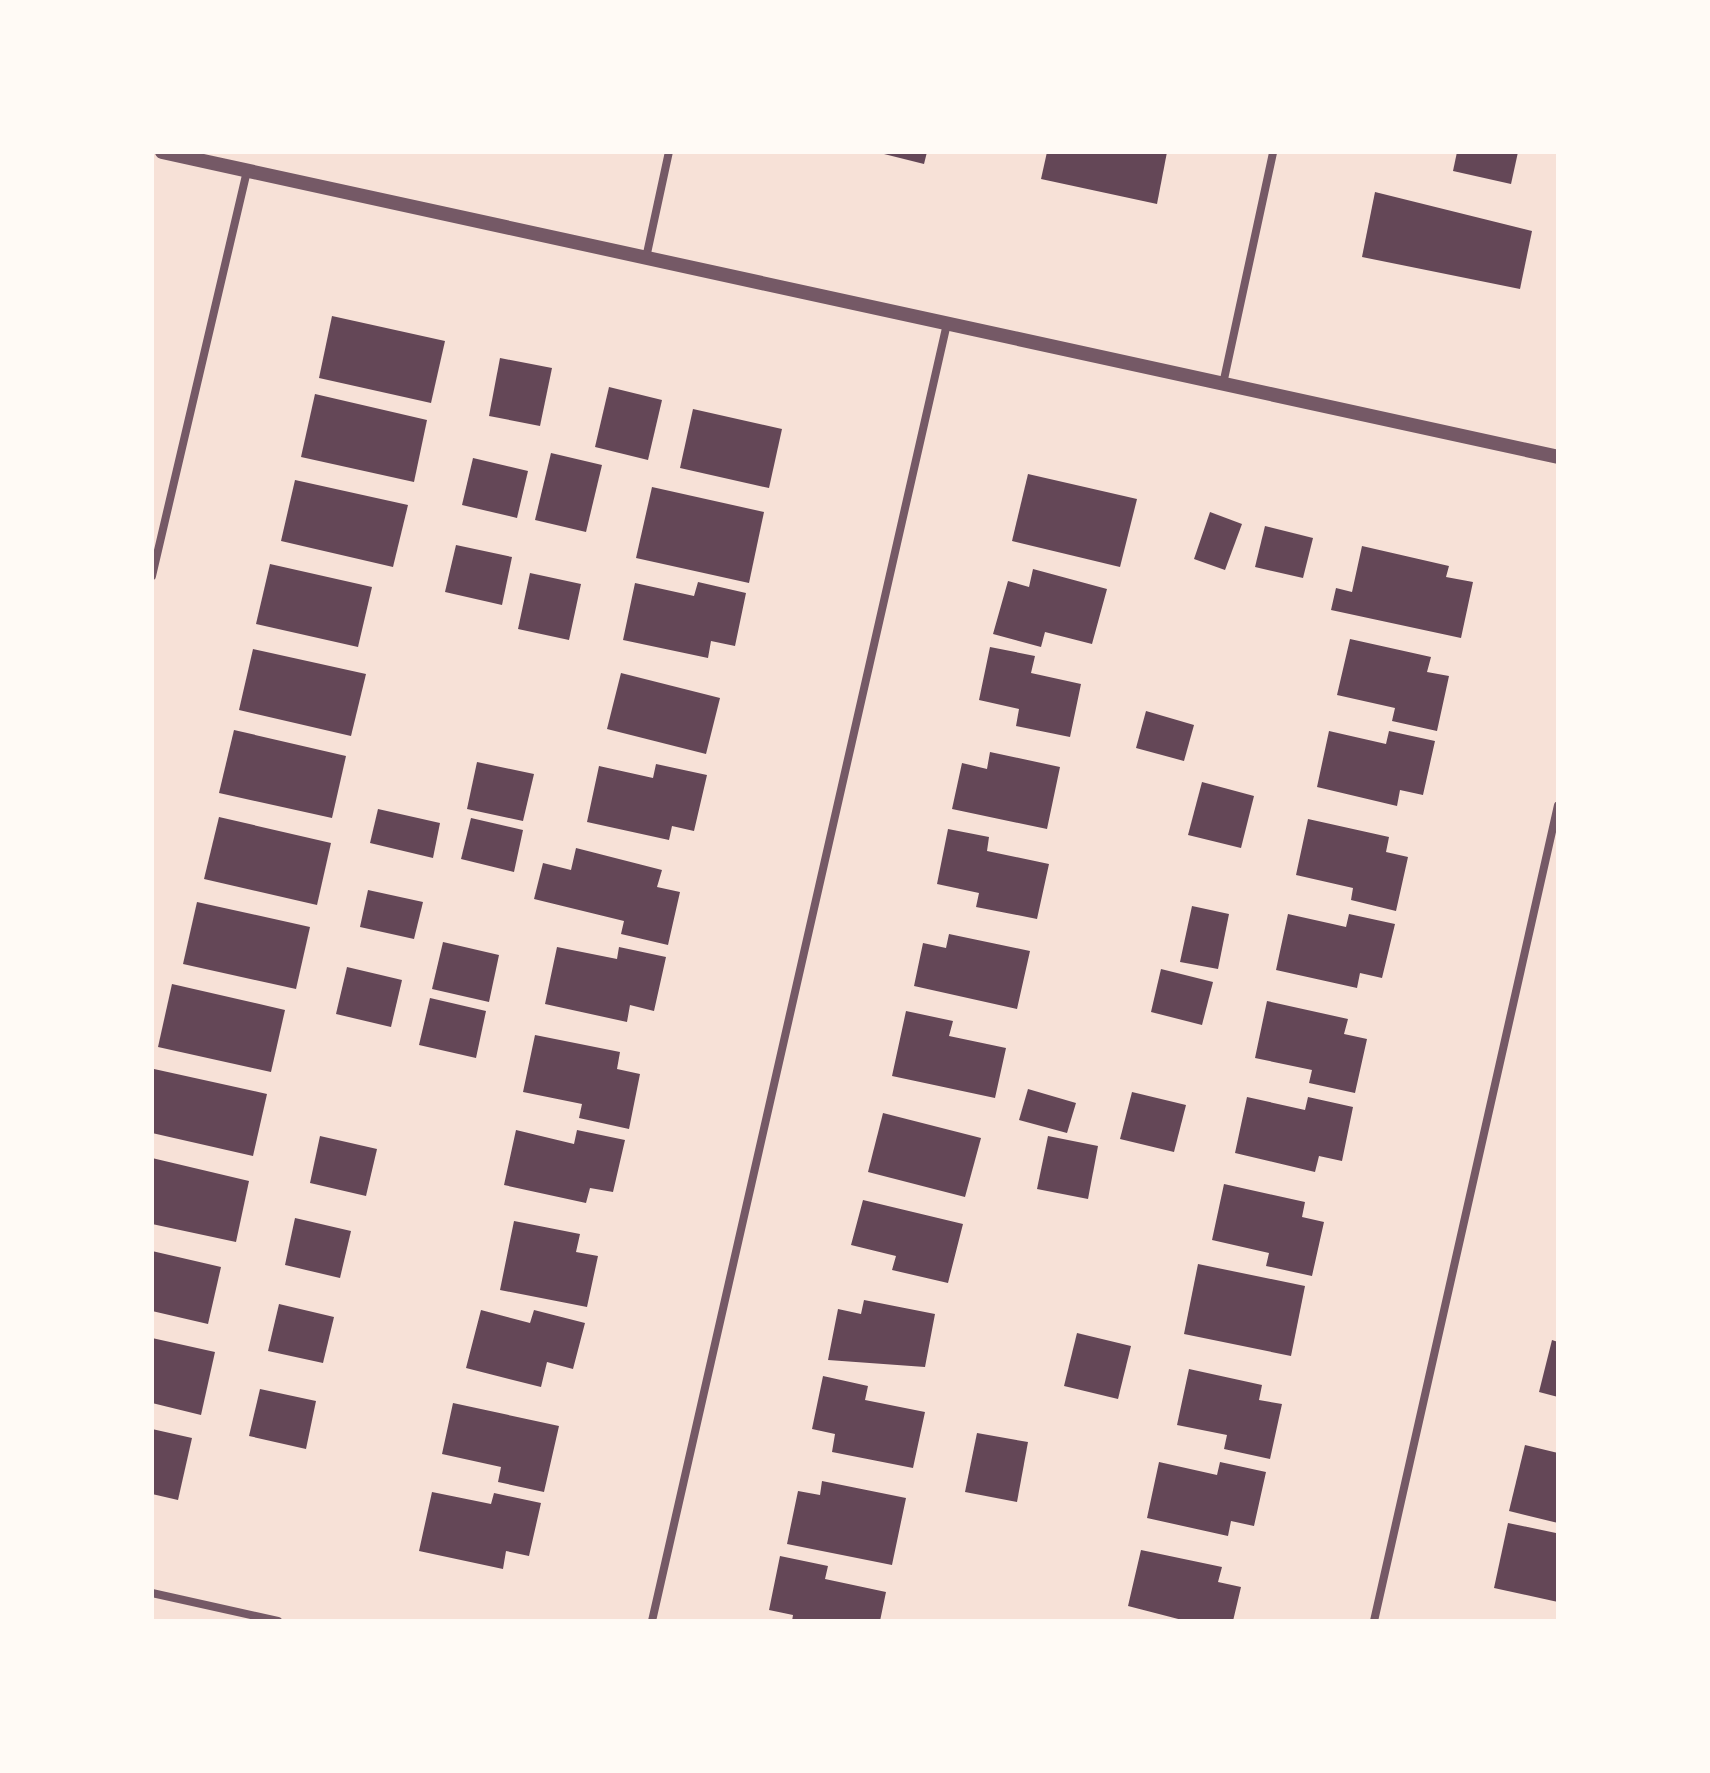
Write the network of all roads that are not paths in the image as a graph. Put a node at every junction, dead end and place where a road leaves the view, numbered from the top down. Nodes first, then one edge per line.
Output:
1 (162, 152) edge
2 (669, 152) edge
3 (1273, 152) edge
4 (247, 170) junction
5 (646, 258) junction
6 (947, 324) junction
7 (1223, 384) junction
8 (1558, 457) edge
9 (152, 576) edge
10 (1558, 805) edge
11 (152, 1593) edge
12 (278, 1621) edge
13 (652, 1621) edge
14 (1374, 1621) edge

1 - 4 street
2 - 5 street
3 - 7 street
4 - 5 street
4 - 9 street
5 - 6 street
6 - 7 street
6 - 13 street
7 - 8 street
10 - 14 street
11 - 12 street

